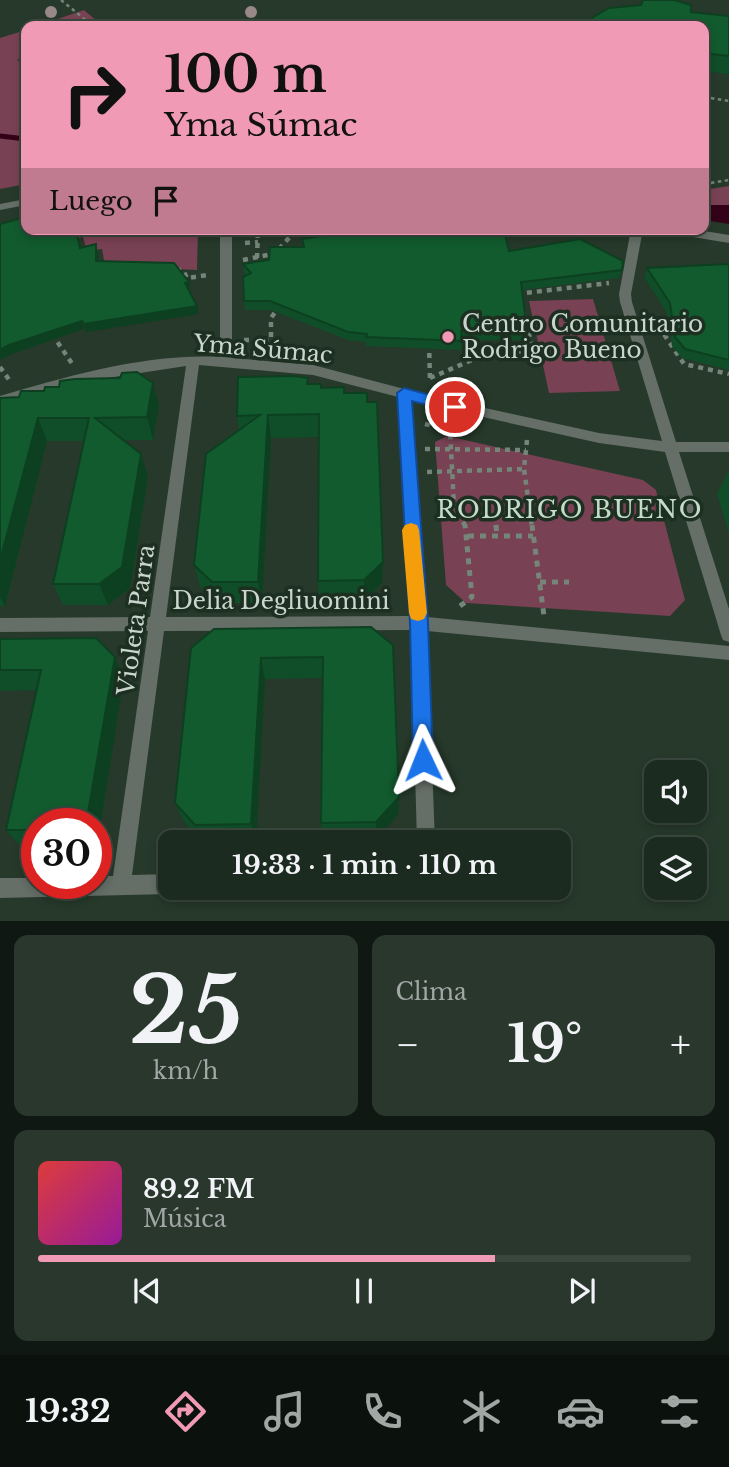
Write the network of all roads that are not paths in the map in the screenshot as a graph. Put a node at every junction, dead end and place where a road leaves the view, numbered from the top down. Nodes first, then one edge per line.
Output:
1 (21, 203) edge
2 (0, 207) edge
3 (226, 235) edge
4 (636, 235) edge
5 (705, 235) edge
6 (729, 239) edge
7 (193, 360) junction
8 (226, 362) junction
9 (404, 393) junction
10 (0, 401) edge
11 (670, 447) junction
12 (729, 447) edge
13 (419, 623) junction
14 (159, 624) junction
15 (0, 625) edge
16 (729, 635) edge
17 (729, 653) edge
18 (426, 830) edge
19 (158, 884) edge
20 (121, 886) junction
21 (0, 888) edge

1 - 2 street
3 - 8 street
4 - 11 street
5 - 6 street
7 - 8 street, Yma Súmac
7 - 10 street, Yma Súmac
7 - 14 street, Violeta Parra
8 - 9 street, Yma Súmac
9 - 11 street, Yma Súmac
9 - 13 street
11 - 12 street, Yma Súmac
11 - 16 street
13 - 14 street, Delia Degliuomini
13 - 17 street, Delia Degliuomini
13 - 18 street
14 - 15 street, Delia Degliuomini
14 - 20 street, Violeta Parra
19 - 20 street
20 - 21 street

